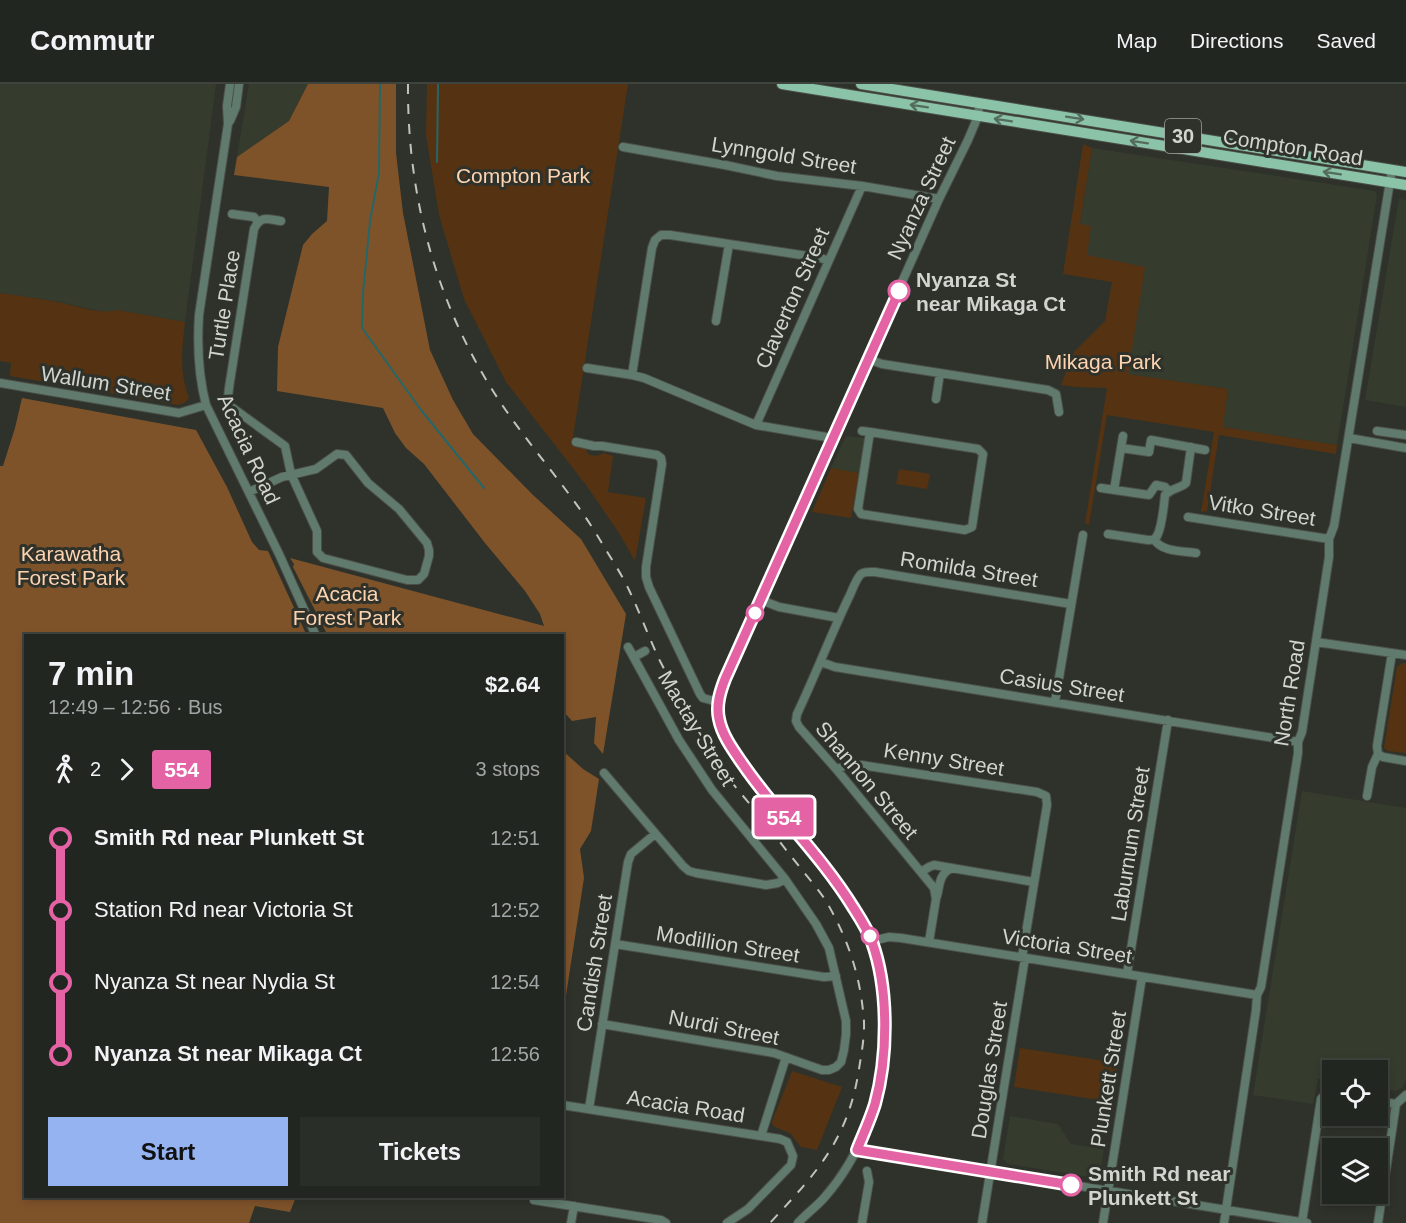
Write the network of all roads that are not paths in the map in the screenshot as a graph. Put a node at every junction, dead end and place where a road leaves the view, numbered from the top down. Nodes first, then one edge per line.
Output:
1 (230, 84) edge
2 (239, 84) edge
3 (782, 84) edge
4 (861, 84) edge
5 (980, 104) junction
6 (977, 116) junction
7 (228, 124) junction
8 (623, 147) dead end
9 (1392, 169) junction
10 (1406, 172) edge
11 (1389, 182) junction
12 (1406, 185) edge
13 (862, 186) junction
14 (939, 199) junction
15 (232, 214) dead end
16 (281, 221) dead end
17 (258, 222) junction
18 (729, 244) junction
19 (828, 261) junction
20 (716, 321) dead end
21 (868, 359) junction
22 (587, 368) dead end
23 (940, 374) junction
24 (632, 375) junction
25 (0, 383) edge
26 (936, 399) dead end
27 (206, 405) junction
28 (1059, 412) dead end
29 (756, 425) junction
30 (1377, 430) dead end
31 (866, 432) joint
32 (1406, 435) edge
33 (1123, 436) dead end
34 (832, 438) junction
35 (1349, 438) junction
36 (576, 442) dead end
37 (1191, 447) junction
38 (1121, 448) junction
39 (1406, 448) edge
40 (1205, 450) dead end
41 (291, 474) junction
42 (1101, 488) dead end
43 (1114, 490) junction
44 (1169, 491) junction
45 (249, 492) junction
46 (1188, 517) dead end
47 (1108, 534) dead end
48 (1083, 535) dead end
49 (1154, 539) junction
50 (1329, 539) junction
51 (1196, 553) dead end
52 (862, 573) joint
53 (760, 600) junction
54 (1071, 604) junction
55 (839, 618) junction
56 (315, 634) edge
57 (1316, 642) junction
58 (628, 647) dead end
59 (645, 651) dead end
60 (1392, 653) junction
61 (1406, 655) edge
62 (634, 657) junction
63 (821, 662) junction
64 (718, 702) junction
65 (1056, 702) junction
66 (1168, 720) junction
67 (1298, 742) junction
68 (1378, 754) junction
69 (1406, 761) edge
70 (837, 770) junction
71 (604, 773) dead end
72 (1046, 796) joint
73 (1367, 796) dead end
74 (655, 834) junction
75 (910, 858) junction
76 (934, 865) junction
77 (950, 868) junction
78 (924, 875) junction
79 (785, 879) junction
80 (1034, 882) junction
81 (936, 899) junction
82 (872, 941) junction
83 (929, 942) junction
84 (615, 944) junction
85 (1023, 957) junction
86 (1127, 974) junction
87 (836, 976) junction
88 (1142, 977) junction
89 (1257, 995) junction
90 (602, 1024) junction
91 (786, 1057) junction
92 (836, 1067) joint
93 (1406, 1095) edge
94 (1322, 1098) edge
95 (1388, 1103) edge
96 (1396, 1104) junction
97 (564, 1105) edge
98 (589, 1109) junction
99 (761, 1136) junction
100 (857, 1150) junction
101 (867, 1171) dead end
102 (991, 1173) junction
103 (1108, 1191) junction
104 (534, 1200) dead end
105 (574, 1206) junction
106 (1226, 1210) junction
107 (571, 1223) edge
108 (666, 1223) edge
109 (727, 1223) edge
110 (798, 1223) edge
111 (862, 1223) edge
112 (982, 1223) edge
113 (1103, 1223) edge
114 (1224, 1223) edge
115 (1304, 1223) edge
116 (1378, 1223) edge

1 - 7 street, Acacia Road
2 - 7 street, Acacia Road
6 -> 3 main road, Compton Road / 30
4 - 5 main road, Compton Road / 30
5 - 6 street, Nyanza Street
5 -> 9 main road, Compton Road / 30
11 -> 6 main road, Compton Road / 30
6 - 14 street, Nyanza Street
7 - 27 street, Acacia Road
8 - 13 street, Lynngold Street
9 - 10 main road, Compton Road / 30
9 - 11 street, North Road
11 - 12 main road, Compton Road / 30
11 - 35 street, North Road
13 - 14 street, Lynngold Street
13 - 19 street, Claverton Street
14 - 21 street, Nyanza Street
15 - 17 street
16 - 17 street
17 - 41 street, Turtle Place
18 - 19 street
18 - 20 street
18 - 24 street
19 - 29 street, Claverton Street
21 - 23 street
21 - 34 street, Nyanza Street
22 - 24 street
23 - 26 street
23 - 28 street
24 - 29 street
25 - 27 street, Wallum Street
27 - 45 street, Acacia Road
29 - 34 street
30 - 32 street
31 - 31 street
33 - 38 street
34 - 53 street, Nyanza Street
35 - 39 street
35 - 50 street, North Road
36 - 64 street
37 - 38 street
37 - 40 street
37 - 44 street
38 - 43 street
41 - 41 street
41 - 45 street
42 - 43 street
43 - 44 street
44 - 49 street
45 - 56 street, Acacia Road
46 - 50 street, Vitko Street
47 - 49 street
48 - 54 street
49 - 51 street
50 - 57 street, North Road
52 - 54 street, Romilda Street
52 - 55 street, Shannon Street
53 - 55 street
53 - 64 street, Nyanza Street
54 - 65 street
55 - 63 street, Shannon Street
57 - 60 street
57 - 67 street, North Road
58 - 62 street, Mactay Street
59 - 62 street, Mactay Street
60 - 61 street
60 - 68 street
62 - 79 street, Mactay Street
63 - 65 street, Casius Street
63 - 70 street, Shannon Street
64 - 82 street
65 - 66 street, Casius Street
66 - 67 street, Casius Street
66 - 86 street, Laburnum Street
67 - 89 street, North Road
68 - 69 street
68 - 73 street
70 - 72 street, Kenny Street
70 - 75 street, Shannon Street
71 - 74 street
72 - 80 street, Douglas Street
74 - 79 street
74 - 84 street, Candish Street
75 - 76 street
75 - 78 street, Shannon Street
76 - 77 street
76 - 78 street
77 - 78 street
77 - 80 street
77 - 81 street
78 - 81 street, Shannon Street
79 - 87 street, Mactay Street
80 - 85 street, Douglas Street
81 - 83 street
82 - 83 street, Victoria Street
82 - 100 street
83 - 85 street, Victoria Street
84 - 87 street, Modillion Street
84 - 90 street, Candish Street
85 - 86 street, Victoria Street
85 - 102 street, Douglas Street
86 - 88 street, Victoria Street
87 - 92 street, Mactay Street
88 - 89 street, Victoria Street
88 - 103 street, Plunkett Street
89 - 106 street, North Road
90 - 91 street, Nurdi Street
90 - 98 street, Candish Street
91 - 92 street, Nurdi Street
91 - 99 street
93 - 96 street
94 - 115 street
95 - 96 street
96 - 116 street
97 - 98 street, Acacia Road
98 - 99 street, Acacia Road
99 - 109 street, Acacia Road
100 - 102 street
100 - 110 street
101 - 111 street
102 - 103 street
102 - 112 street, Douglas Street
103 - 106 street
103 - 113 street, Plunkett Street
104 - 105 street
105 - 107 street
105 - 108 street
106 - 114 street, North Road
106 - 115 street

